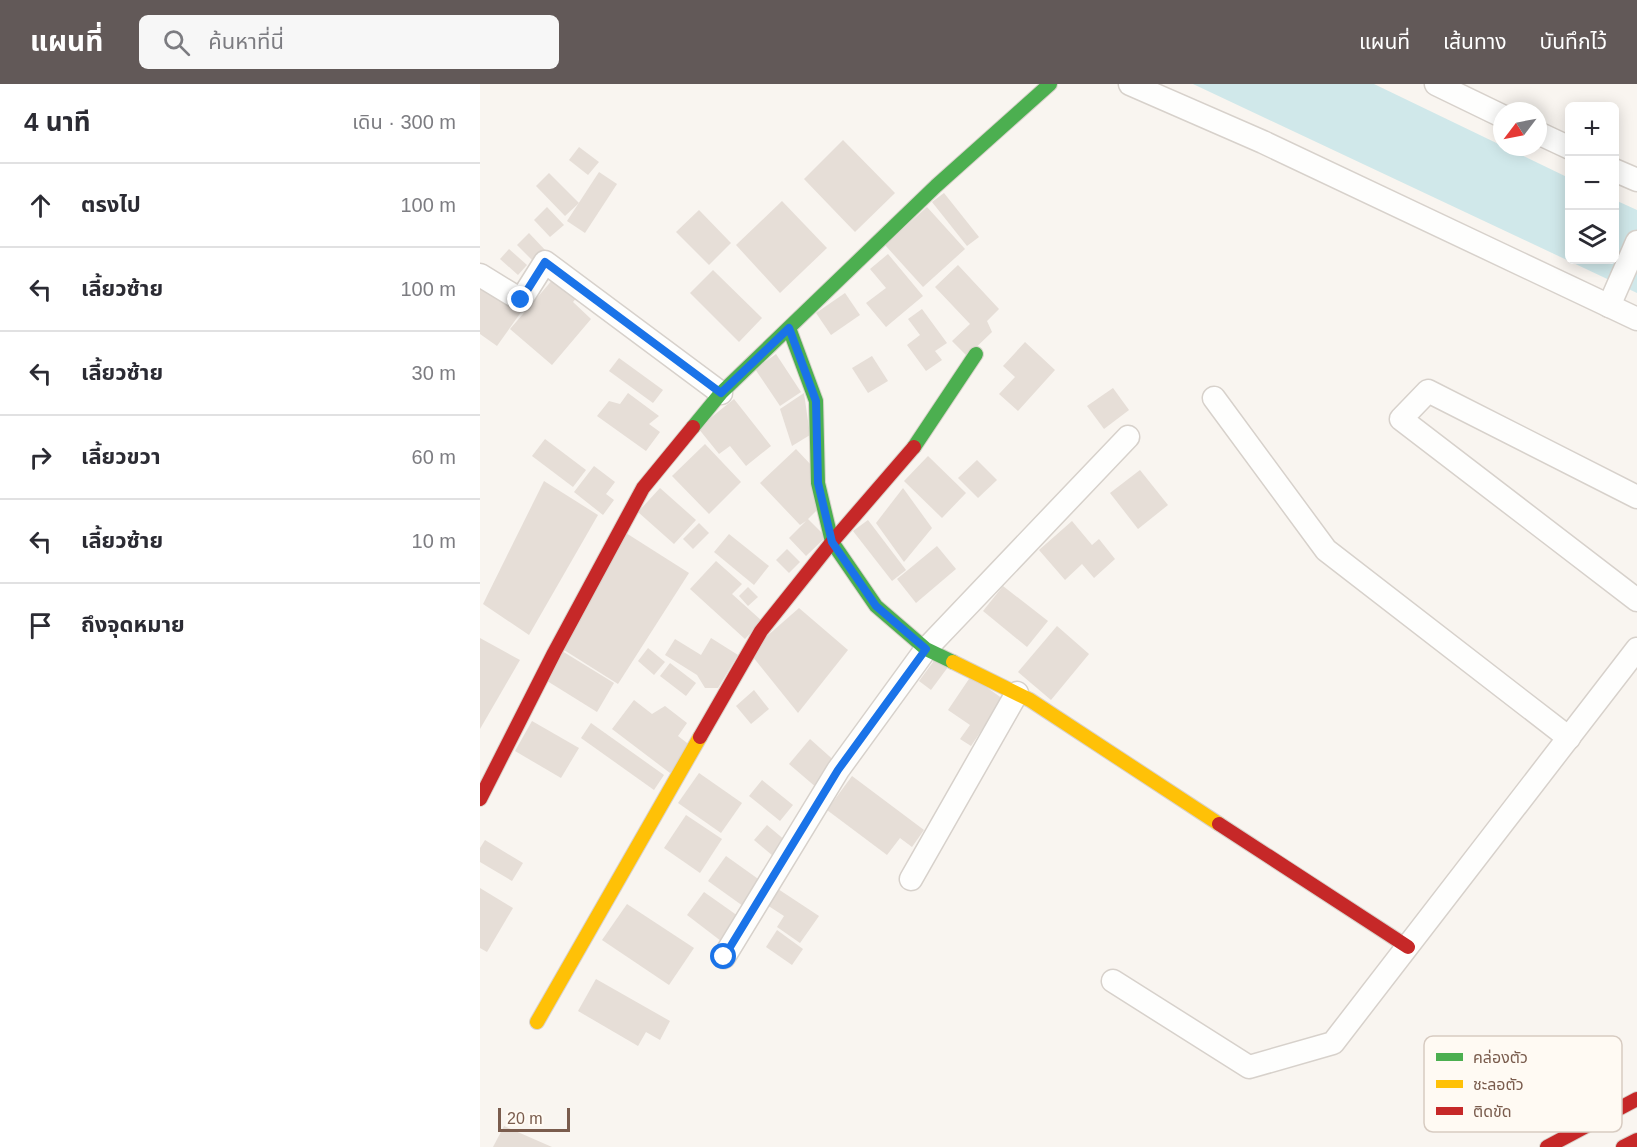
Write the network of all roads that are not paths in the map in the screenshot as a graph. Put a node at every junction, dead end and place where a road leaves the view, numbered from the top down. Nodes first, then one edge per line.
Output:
1 (1050, 84) edge
2 (1130, 84) edge
3 (1436, 84) edge
4 (1493, 112) edge
5 (1547, 137) edge
6 (1565, 146) edge
7 (1619, 172) edge
8 (1637, 180) edge
9 (1637, 242) edge
10 (480, 275) edge
11 (1609, 306) junction
12 (1637, 319) edge
13 (789, 328) junction
14 (976, 354) dead end
15 (721, 393) junction
16 (1214, 398) dead end
17 (1128, 437) dead end
18 (1637, 497) edge
19 (832, 542) junction
20 (1637, 600) edge
21 (926, 649) junction
22 (1637, 649) edge
23 (1017, 693) junction
24 (1569, 738) junction
25 (480, 799) edge
26 (911, 879) dead end
27 (1408, 947) junction
28 (724, 957) dead end
29 (1113, 981) dead end
30 (537, 1022) dead end
31 (1637, 1099) edge
32 (1622, 1107) edge
33 (1575, 1132) edge
34 (1637, 1140) edge
35 (1547, 1147) edge
36 (1623, 1147) edge

1 - 13 street
2 - 11 street
3 - 4 street
5 - 6 street
7 - 8 street
9 - 11 street
10 - 15 street
11 - 12 street
13 - 15 street
13 - 19 street
14 - 19 street
15 - 25 street
16 - 24 street
17 - 21 street
18 - 20 street
19 - 21 street
19 - 30 street
21 - 23 street
21 - 28 street
22 - 24 street
23 - 26 street
23 - 27 street
24 - 27 street
27 - 29 street
31 - 32 street
33 - 35 street
34 - 36 street

